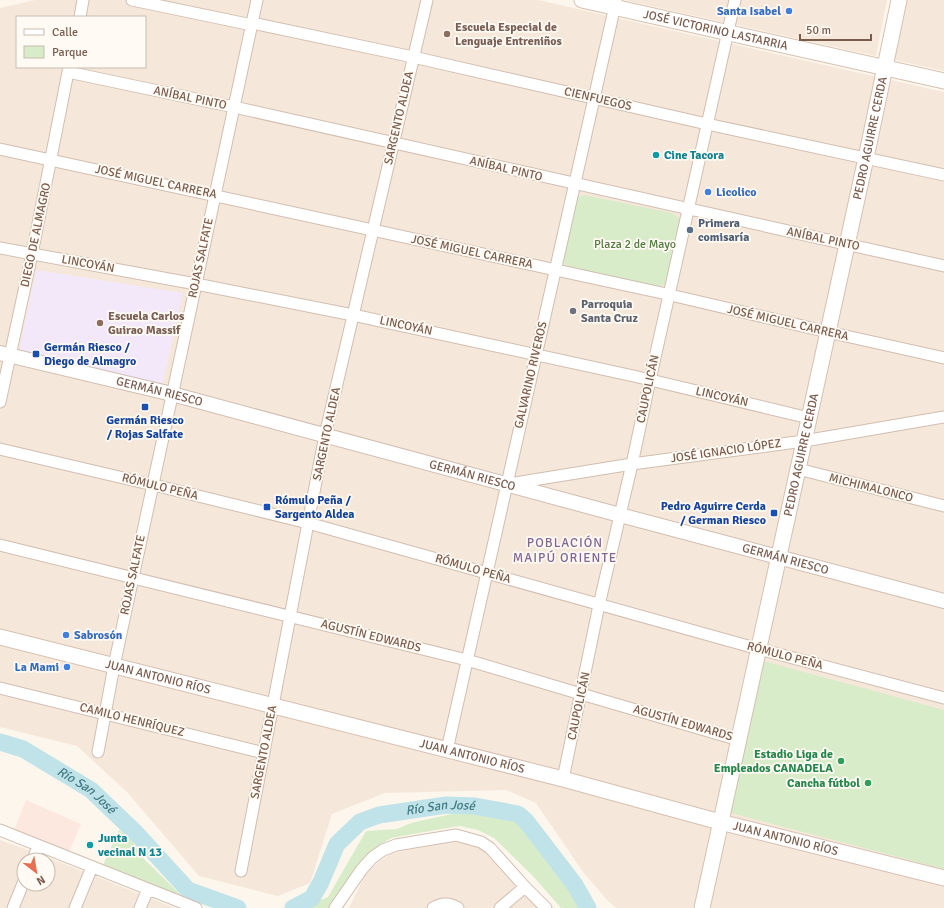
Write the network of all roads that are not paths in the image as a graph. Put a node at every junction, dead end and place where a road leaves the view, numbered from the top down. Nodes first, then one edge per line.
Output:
1 (83, 0) edge
2 (132, 0) edge
3 (257, 0) edge
4 (427, 0) edge
5 (582, 0) edge
6 (735, 0) edge
7 (899, 0) edge
8 (615, 4) edge
9 (80, 16) edge
10 (252, 24) junction
11 (727, 33) junction
12 (413, 57) junction
13 (885, 68) junction
14 (69, 70) edge
15 (944, 81) edge
16 (594, 98) junction
17 (234, 107) junction
18 (707, 124) junction
19 (393, 143) junction
20 (0, 149) edge
21 (866, 158) junction
22 (51, 160) junction
23 (944, 175) edge
24 (574, 184) junction
25 (215, 195) junction
26 (688, 209) junction
27 (373, 231) junction
28 (847, 244) junction
29 (0, 248) edge
30 (32, 254) junction
31 (944, 266) edge
32 (555, 270) junction
33 (196, 284) junction
34 (669, 295) junction
35 (353, 315) junction
36 (828, 332) junction
37 (536, 354) junction
38 (5, 355) edge
39 (944, 358) edge
40 (650, 380) junction
41 (172, 394) junction
42 (0, 402) edge
43 (809, 418) junction
44 (942, 418) edge
45 (325, 435) junction
46 (804, 441) junction
47 (0, 449) edge
48 (632, 464) junction
49 (798, 470) junction
50 (507, 484) junction
51 (153, 485) junction
52 (944, 506) edge
53 (620, 515) junction
54 (308, 523) junction
55 (0, 545) edge
56 (778, 557) junction
57 (487, 573) junction
58 (133, 578) junction
59 (944, 601) edge
60 (599, 605) junction
61 (290, 616) junction
62 (0, 637) edge
63 (758, 649) junction
64 (467, 660) junction
65 (114, 666) junction
66 (0, 688) edge
67 (581, 694) junction
68 (944, 698) edge
69 (273, 706) junction
70 (105, 714) junction
71 (738, 740) junction
72 (447, 750) junction
73 (98, 752) dead end
74 (264, 753) junction
75 (563, 779) junction
76 (720, 822) junction
77 (0, 830) edge
78 (38, 846) junction
79 (36, 852) edge
80 (92, 867) junction
81 (241, 871) dead end
82 (944, 878) edge
83 (352, 884) junction
84 (525, 887) junction
85 (148, 889) junction
86 (20, 892) edge
87 (13, 908) edge
88 (75, 908) edge
89 (140, 908) edge
90 (196, 908) edge
91 (335, 908) edge
92 (345, 908) edge
93 (434, 908) edge
94 (458, 908) edge
95 (500, 908) edge
96 (546, 908) edge
97 (702, 908) edge

1 - 9 street
2 - 10 street, CIENFUEGOS
3 - 10 street, ROJAS SALFATE
4 - 12 street, SARGENTO ALDEA
5 - 8 main road, JOSÉ VICTORINO LASTARRIA
6 - 11 street, CAUPOLICÁN
7 - 13 main road, PEDRO AGUIRRE CERDA
8 - 11 main road, JOSÉ VICTORINO LASTARRIA
8 - 16 street, GALVARINO RIVEROS
10 - 12 street, CIENFUEGOS
10 - 17 street, ROJAS SALFATE
11 - 13 main road, JOSÉ VICTORINO LASTARRIA
11 - 18 street, CAUPOLICÁN
12 - 16 street, CIENFUEGOS
12 - 19 street, SARGENTO ALDEA
13 - 15 main road, JOSÉ VICTORINO LASTARRIA
13 - 21 main road, PEDRO AGUIRRE CERDA
14 - 17 street, ANÍBAL PINTO
14 - 22 street, DIEGO DE ALMAGRO
16 - 18 street, CIENFUEGOS
16 - 24 street, GALVARINO RIVEROS
17 - 19 street, ANÍBAL PINTO
17 - 25 street, ROJAS SALFATE
18 - 21 street, CIENFUEGOS
18 - 26 street, CAUPOLICÁN
19 - 24 street, ANÍBAL PINTO
19 - 27 street, SARGENTO ALDEA
20 - 22 street, JOSÉ MIGUEL CARRERA
21 - 23 street, CIENFUEGOS
21 - 28 main road, PEDRO AGUIRRE CERDA
22 - 25 street, JOSÉ MIGUEL CARRERA
22 - 30 street, DIEGO DE ALMAGRO
24 - 26 street, ANÍBAL PINTO
24 - 32 street, GALVARINO RIVEROS
25 - 27 street, JOSÉ MIGUEL CARRERA
25 - 33 street, ROJAS SALFATE
26 - 28 street, ANÍBAL PINTO
26 - 34 street, CAUPOLICÁN
27 - 32 street, JOSÉ MIGUEL CARRERA
27 - 35 street, SARGENTO ALDEA
28 - 31 street, ANÍBAL PINTO
28 - 36 main road, PEDRO AGUIRRE CERDA
29 - 30 street, LINCOYÁN
30 - 33 street, LINCOYÁN
30 - 38 street, DIEGO DE ALMAGRO
32 - 34 street, JOSÉ MIGUEL CARRERA
32 - 37 street, GALVARINO RIVEROS
33 - 35 street, LINCOYÁN
33 - 41 street, ROJAS SALFATE
34 - 36 street, JOSÉ MIGUEL CARRERA
34 - 40 street, CAUPOLICÁN
35 - 37 street, LINCOYÁN
35 - 45 street, SARGENTO ALDEA
36 - 39 street, JOSÉ MIGUEL CARRERA
36 - 43 main road, PEDRO AGUIRRE CERDA
37 - 40 street, LINCOYÁN
37 - 50 street, GALVARINO RIVEROS
38 - 41 street, GERMÁN RIESCO
38 - 42 street, DIEGO DE ALMAGRO
40 - 43 street, LINCOYÁN
40 - 48 street, CAUPOLICÁN
41 - 45 street, GERMÁN RIESCO
41 - 51 street, ROJAS SALFATE
43 - 46 main road, PEDRO AGUIRRE CERDA
44 - 46 street, JOSÉ IGNACIO LÓPEZ
45 - 50 street, GERMÁN RIESCO
45 - 54 street, SARGENTO ALDEA
46 - 48 street, JOSÉ IGNACIO LÓPEZ
46 - 49 main road, PEDRO AGUIRRE CERDA
47 - 51 street, RÓMULO PEÑA
48 - 50 street, JOSÉ IGNACIO LÓPEZ
48 - 53 street, CAUPOLICÁN
49 - 52 street, MICHIMALONCO
49 - 56 main road, PEDRO AGUIRRE CERDA
50 - 53 street, GERMÁN RIESCO
50 - 57 street, GALVARINO RIVEROS
51 - 54 street, RÓMULO PEÑA
51 - 58 street, ROJAS SALFATE
53 - 56 street, GERMÁN RIESCO
53 - 60 street, CAUPOLICÁN
54 - 57 street, RÓMULO PEÑA
54 - 61 street, SARGENTO ALDEA
55 - 58 street, AGUSTÍN EDWARDS
56 - 59 street, GERMÁN RIESCO
56 - 63 main road, PEDRO AGUIRRE CERDA
57 - 60 street, RÓMULO PEÑA
57 - 64 street, GALVARINO RIVEROS
58 - 61 street, AGUSTÍN EDWARDS
58 - 65 street, ROJAS SALFATE
60 - 63 street, RÓMULO PEÑA
60 - 67 street, CAUPOLICÁN
61 - 64 street, AGUSTÍN EDWARDS
61 - 69 street, SARGENTO ALDEA
62 - 65 main road, JUAN ANTONIO RÍOS
63 - 68 street, RÓMULO PEÑA
63 - 71 main road, PEDRO AGUIRRE CERDA
64 - 67 street, AGUSTÍN EDWARDS
64 - 72 street, GALVARINO RIVEROS
65 - 69 main road, JUAN ANTONIO RÍOS
65 - 70 street, ROJAS SALFATE
66 - 70 street, CAMILO HENRÍQUEZ
67 - 71 street, AGUSTÍN EDWARDS
67 - 75 street, CAUPOLICÁN
69 - 72 main road, JUAN ANTONIO RÍOS
69 - 74 street, SARGENTO ALDEA
70 - 73 street, ROJAS SALFATE
70 - 74 street, CAMILO HENRÍQUEZ
71 - 76 main road, PEDRO AGUIRRE CERDA
72 - 75 main road, JUAN ANTONIO RÍOS
74 - 81 street, SARGENTO ALDEA
75 - 76 main road, JUAN ANTONIO RÍOS
76 - 82 main road, JUAN ANTONIO RÍOS
76 - 97 main road, PEDRO AGUIRRE CERDA
77 - 78 street
78 - 79 street
78 - 80 street
80 - 85 street
80 - 88 street
83 - 84 street
83 - 91 street
83 - 92 street
84 - 95 street
84 - 96 street
85 - 89 street
85 - 90 street
86 - 87 street
93 - 94 street

